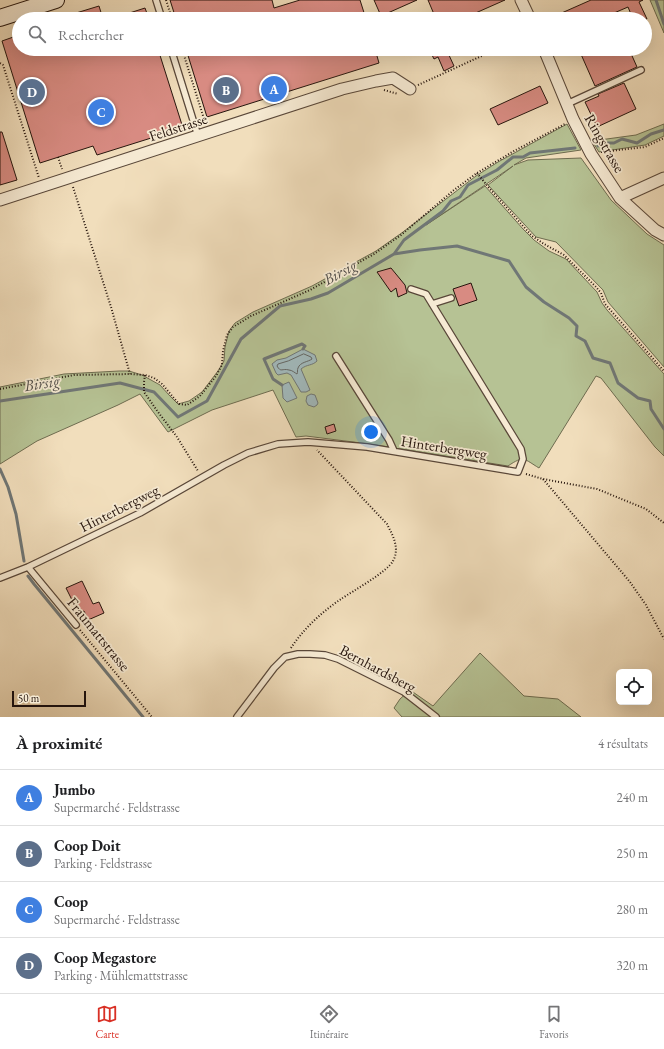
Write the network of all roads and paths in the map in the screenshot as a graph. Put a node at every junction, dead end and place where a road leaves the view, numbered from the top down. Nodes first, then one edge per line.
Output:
1 (56, 0) edge
2 (156, 0) edge
3 (166, 0) edge
4 (521, 0) edge
5 (19, 12) edge
6 (160, 12) edge
7 (170, 12) edge
8 (527, 12) edge
9 (12, 14) edge
10 (0, 18) edge
11 (174, 56) edge
12 (184, 56) edge
13 (482, 56) edge
14 (547, 56) edge
15 (0, 63) edge
16 (641, 70) dead end
17 (410, 89) joint
18 (567, 104) junction
19 (574, 119) junction
20 (204, 135) junction
21 (664, 138) edge
22 (591, 154) junction
23 (478, 173) junction
24 (70, 178) junction
25 (664, 178) edge
26 (42, 186) junction
27 (620, 198) junction
28 (0, 200) edge
29 (664, 236) edge
30 (411, 289) dead end
31 (451, 298) dead end
32 (432, 304) junction
33 (336, 356) dead end
34 (664, 371) edge
35 (130, 374) junction
36 (145, 375) junction
37 (0, 390) edge
38 (308, 442) junction
39 (394, 451) junction
40 (518, 472) junction
41 (202, 477) junction
42 (543, 479) junction
43 (664, 523) edge
44 (28, 566) junction
45 (0, 578) edge
46 (76, 625) joint
47 (664, 639) edge
48 (285, 657) junction
49 (437, 716) edge
50 (152, 717) edge
51 (237, 717) edge

1 - 5 main road
2 - 6 lane
3 - 7 path
4 - 8 street
9 - 10 main road
11 - 20 lane
12 - 20 path
13 - 17 path
14 - 18 street, Ringstrasse
15 - 26 path
16 - 18 lane
17 - 20 street, Feldstrasse
18 - 19 street, Ringstrasse
19 - 22 street, Ringstrasse
19 - 23 path
20 - 24 street, Feldstrasse
21 - 22 path
22 - 27 street, Ringstrasse
23 - 34 path
23 - 36 path
24 - 26 street, Feldstrasse
24 - 35 path
25 - 27 street
26 - 28 street, Feldstrasse
27 - 29 street, Ringstrasse
30 - 32 lane
31 - 32 lane
32 - 40 lane
33 - 39 lane
35 - 36 path
35 - 37 path
36 - 41 path
38 - 39 lane, Hinterbergweg
38 - 41 lane, Hinterbergweg
38 - 48 path
39 - 40 lane, Hinterbergweg
40 - 42 path
41 - 44 lane, Hinterbergweg
42 - 43 path
42 - 47 path
44 - 45 lane, Hinterbergweg
44 - 46 lane, Fraumattstrasse
46 - 50 path, Fraumattstrasse
48 - 49 lane, Bernhardsberg
48 - 51 lane

